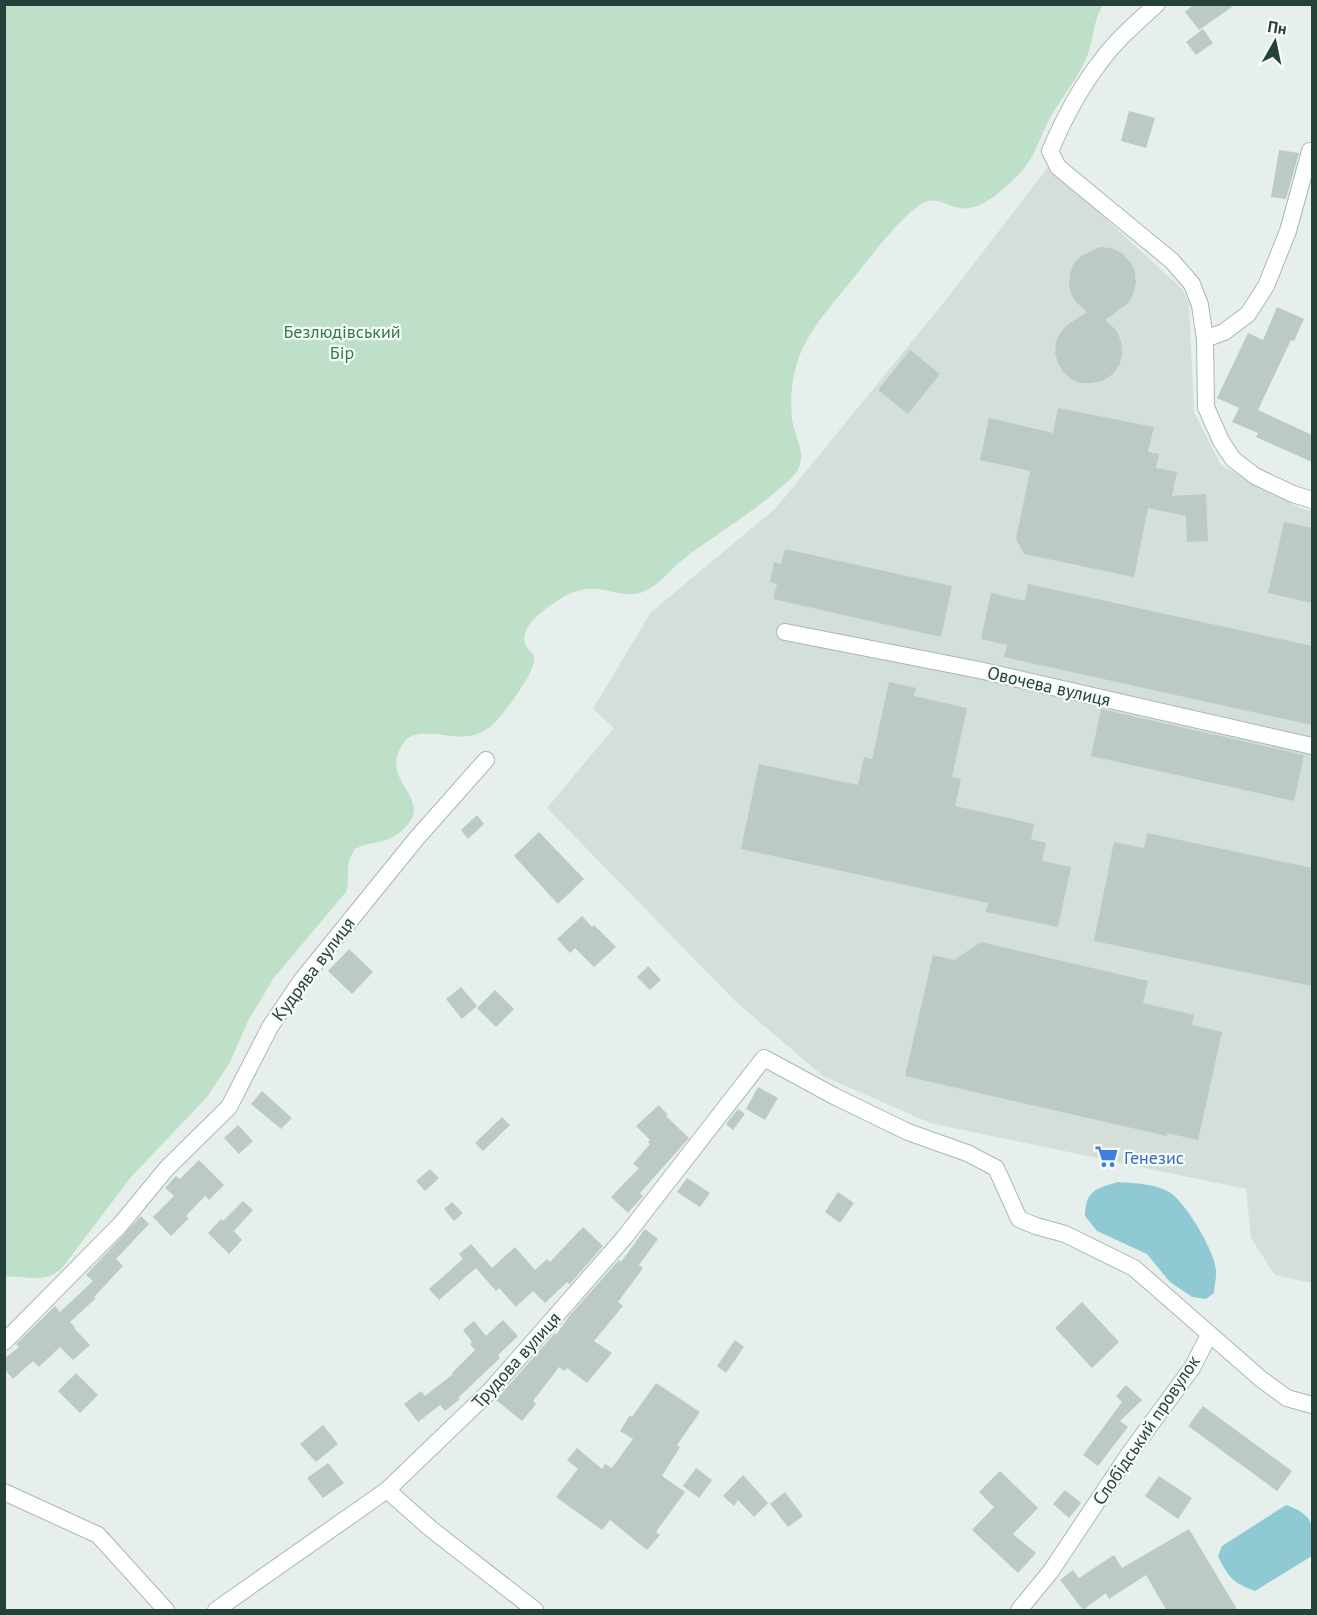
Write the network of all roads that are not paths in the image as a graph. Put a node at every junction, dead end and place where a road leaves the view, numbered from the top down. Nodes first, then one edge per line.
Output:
1 (1157, 4) edge
2 (1312, 151) edge
3 (1205, 339) junction
4 (1312, 500) edge
5 (785, 632) dead end
6 (1312, 746) edge
7 (486, 760) dead end
8 (764, 1058) joint
9 (1209, 1335) junction
10 (4, 1342) edge
11 (1312, 1406) edge
12 (387, 1490) junction
13 (4, 1492) edge
14 (166, 1611) edge
15 (216, 1611) edge
16 (535, 1611) edge
17 (1019, 1611) edge

1 - 3 street
2 - 3 street
3 - 4 street
5 - 6 street, Овочева вулиця
7 - 10 street, Кудрява вулиця
8 - 9 street, Слобідський провулок
8 - 12 street, Трудова вулиця
9 - 11 street
9 - 17 street, Слобідський провулок
12 - 15 street, Трудова вулиця
12 - 16 street
13 - 14 street

